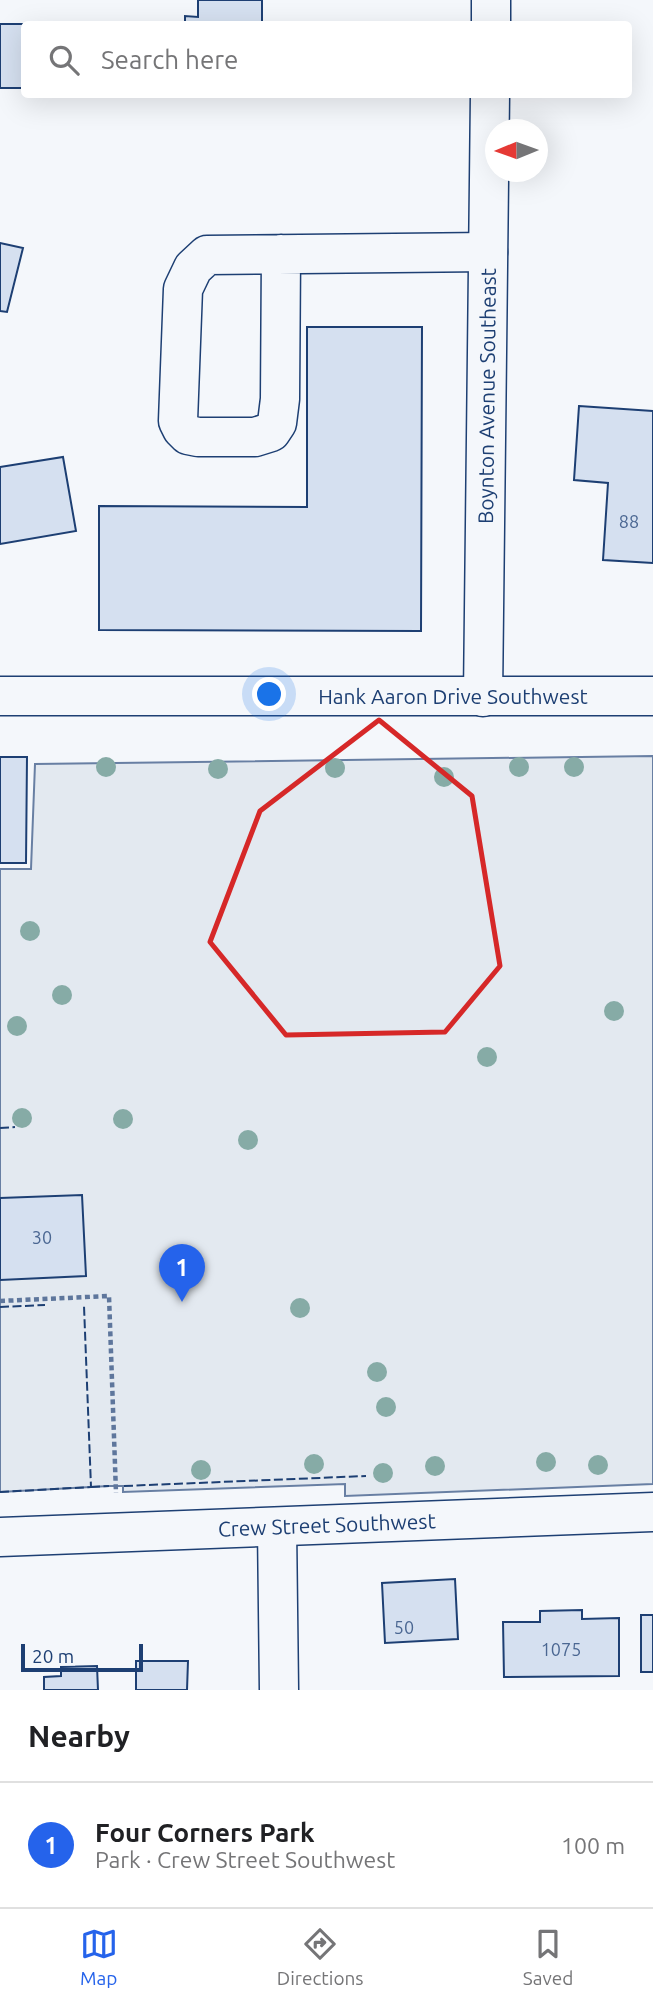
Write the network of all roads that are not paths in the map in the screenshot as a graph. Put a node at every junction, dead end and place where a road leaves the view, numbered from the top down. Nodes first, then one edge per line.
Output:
1 (491, 0) edge
2 (491, 21) edge
3 (490, 98) edge
4 (488, 252) junction
5 (281, 254) junction
6 (0, 696) edge
7 (653, 696) edge
8 (483, 697) junction
9 (653, 1513) edge
10 (277, 1527) junction
11 (0, 1537) edge
12 (279, 1690) edge

1 - 2 street
3 - 4 street, Boynton Avenue Southeast
4 - 5 street
4 - 8 street, Boynton Avenue Southeast
5 - 5 street
6 - 8 street, Hank Aaron Drive Southwest
7 - 8 street, Hank Aaron Drive Southwest
9 - 10 street, Crew Street Southwest
10 - 11 street, Crew Street Southwest
10 - 12 street

